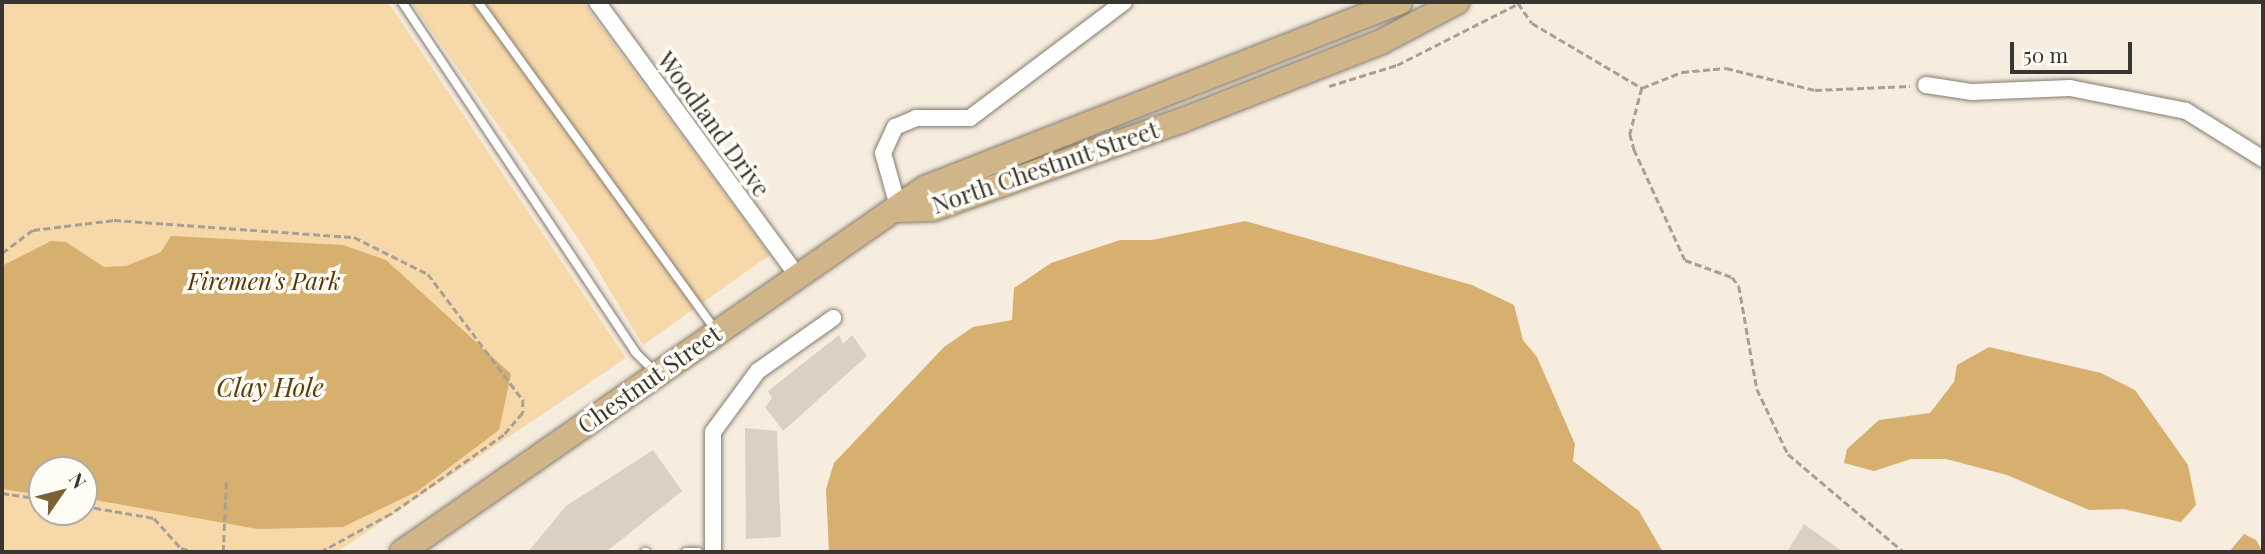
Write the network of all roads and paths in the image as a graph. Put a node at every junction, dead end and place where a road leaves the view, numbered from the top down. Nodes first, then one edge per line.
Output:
1 (402, 2) edge
2 (478, 2) edge
3 (597, 2) edge
4 (1124, 2) edge
5 (1400, 2) edge
6 (1457, 2) edge
7 (1518, 3) edge
8 (1926, 85) joint
9 (1642, 88) junction
10 (2263, 159) edge
11 (899, 210) junction
12 (2, 253) edge
13 (795, 273) junction
14 (832, 317) dead end
15 (717, 331) junction
16 (657, 374) junction
17 (226, 482) dead end
18 (2, 493) edge
19 (28, 497) edge
20 (98, 508) edge
21 (182, 550) edge
22 (196, 552) edge
23 (223, 552) edge
24 (321, 552) edge
25 (402, 552) edge
26 (686, 552) edge
27 (698, 552) edge
28 (713, 552) edge
29 (1904, 552) edge

1 - 16 lane
2 - 15 lane
3 - 13 street, Woodland Drive
4 - 11 street
5 - 11 main road, North Chestnut Street
6 - 11 main road, North Chestnut Street
7 - 9 path
8 - 9 path
8 - 10 street
9 - 29 path
11 - 13 main road, Chestnut Street
12 - 24 path
13 - 15 main road, Chestnut Street
14 - 28 street
15 - 16 main road, Chestnut Street
16 - 25 main road, Chestnut Street
17 - 23 path
18 - 19 path
20 - 21 path
21 - 22 path
26 - 27 lane

